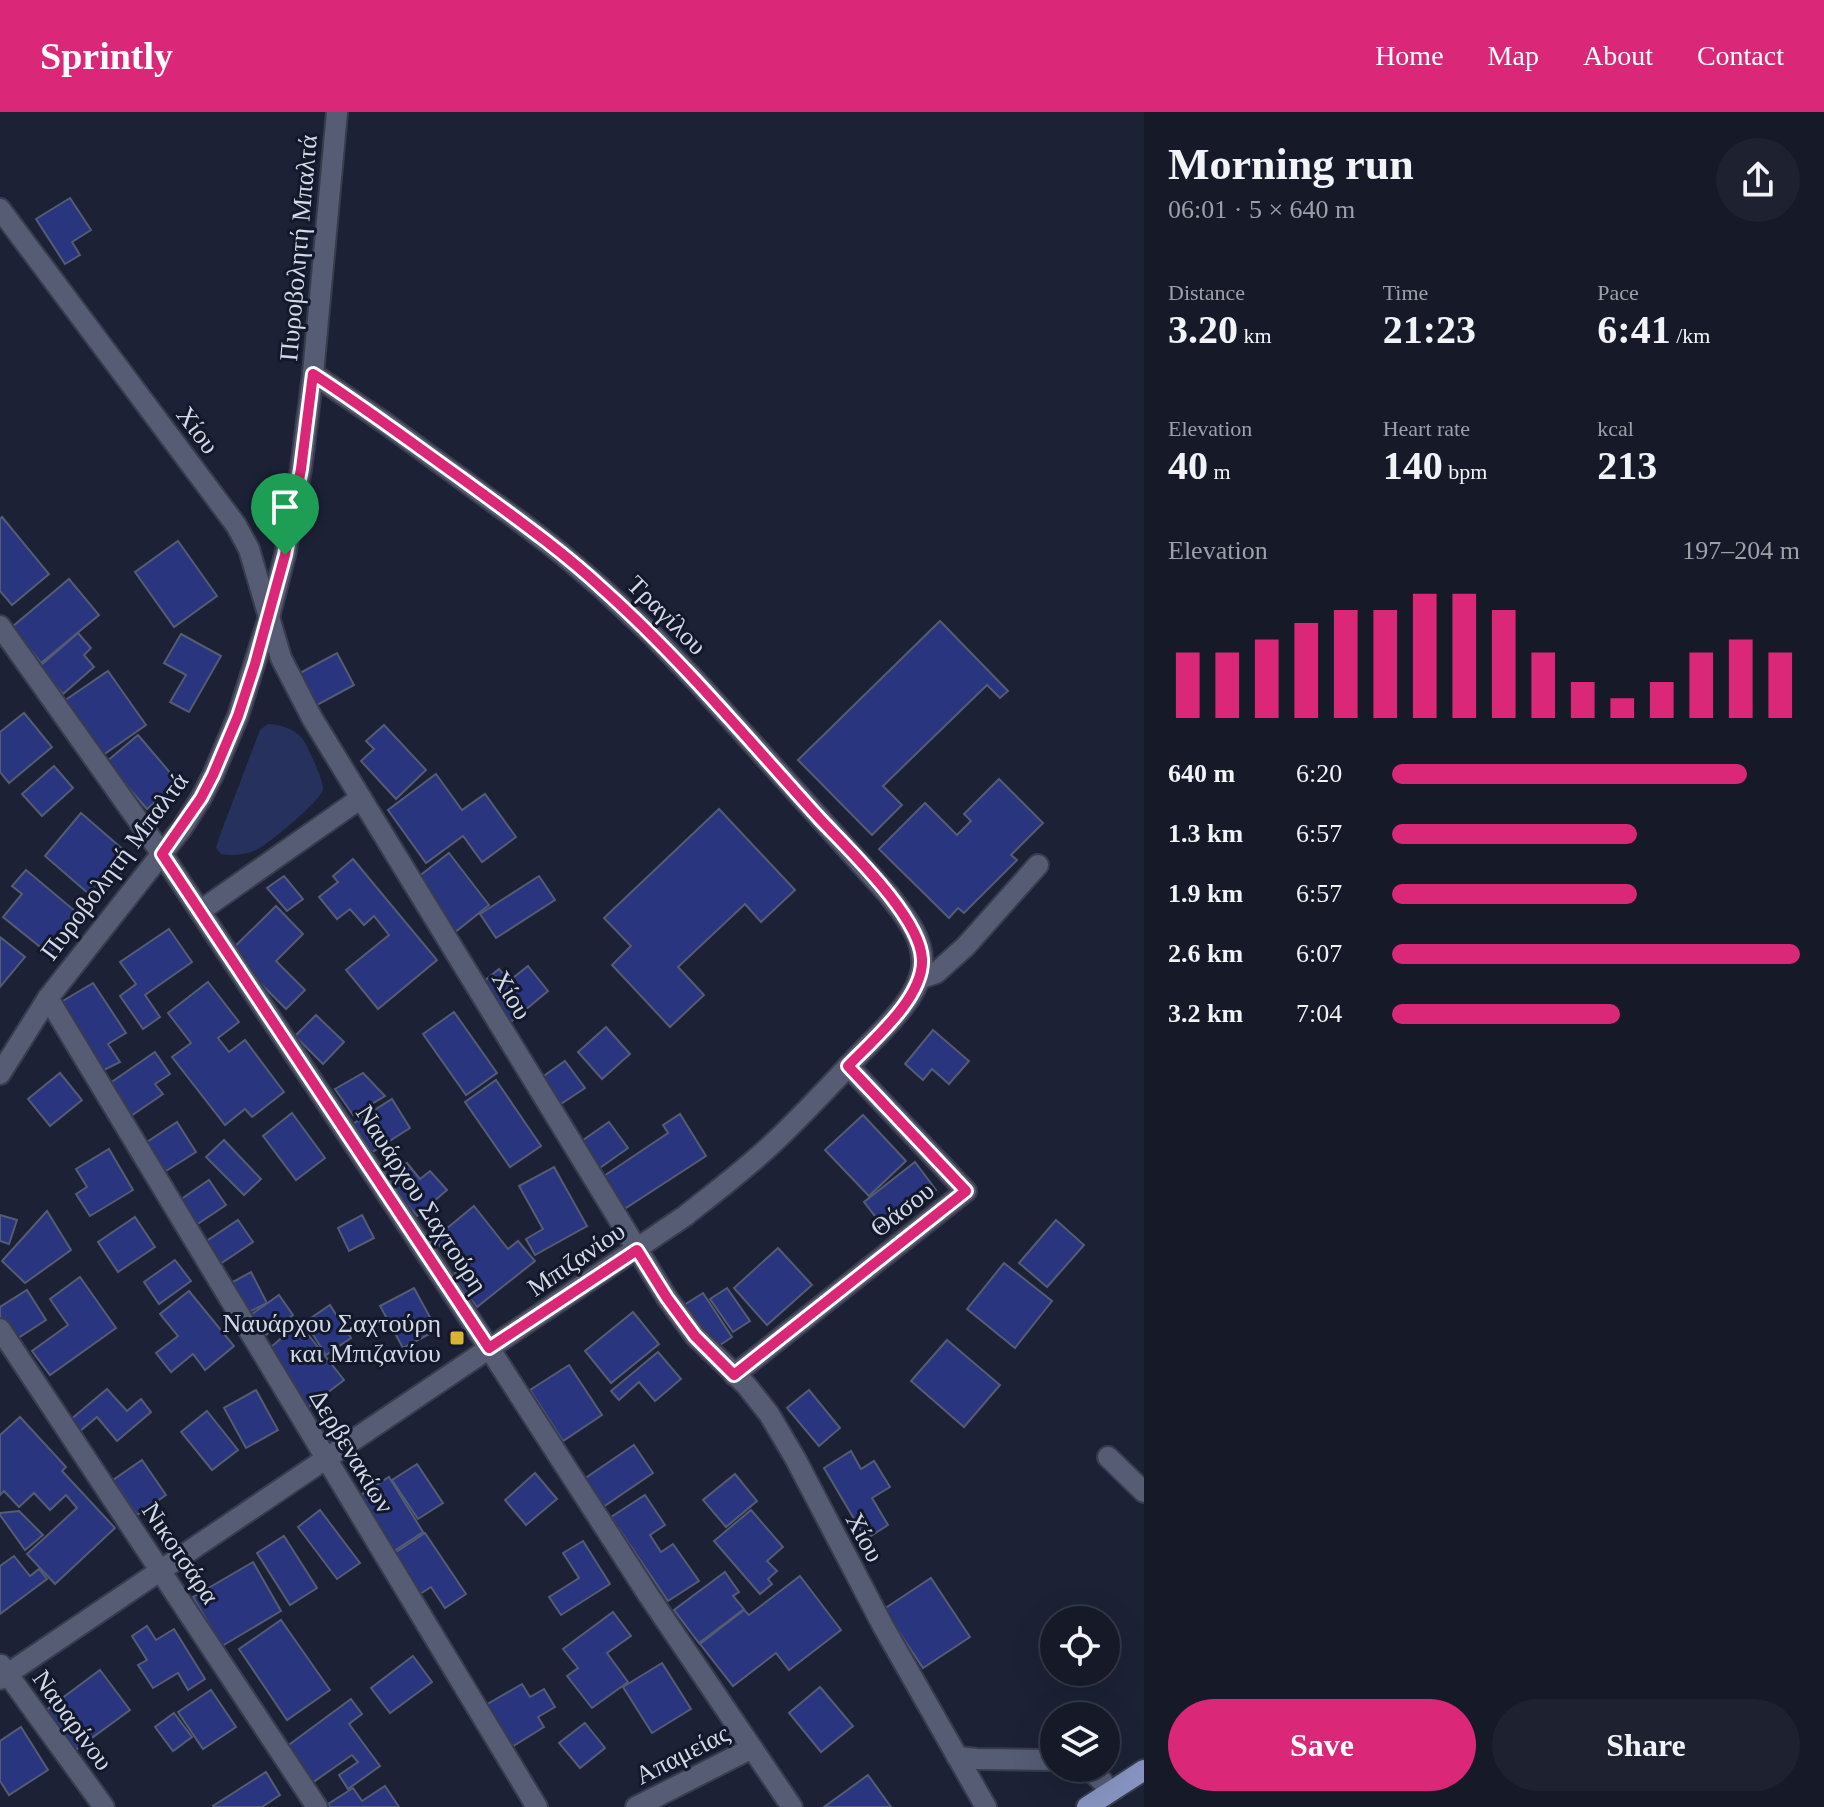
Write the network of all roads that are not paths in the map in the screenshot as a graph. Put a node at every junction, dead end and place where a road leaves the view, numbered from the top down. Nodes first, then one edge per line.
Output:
1 (337, 112) edge
2 (0, 209) edge
3 (313, 374) junction
4 (269, 617) junction
5 (0, 626) edge
6 (361, 798) junction
7 (162, 854) junction
8 (1038, 865) dead end
9 (200, 911) junction
10 (922, 956) joint
11 (919, 979) junction
12 (48, 998) junction
13 (8, 1041) edge
14 (848, 1066) junction
15 (0, 1074) edge
16 (637, 1250) junction
17 (0, 1329) edge
18 (489, 1348) junction
19 (734, 1375) junction
20 (1108, 1457) dead end
21 (326, 1459) junction
22 (1144, 1492) edge
23 (161, 1571) junction
24 (2, 1673) edge
25 (752, 1748) junction
26 (957, 1757) junction
27 (1040, 1760) edge
28 (1144, 1770) edge
29 (1103, 1782) edge
30 (1110, 1792) junction
31 (104, 1807) edge
32 (317, 1807) edge
33 (537, 1807) edge
34 (636, 1807) edge
35 (792, 1807) edge
36 (986, 1807) edge
37 (1087, 1807) edge

1 - 3 street, Πυροβολητή Μπαλτά
2 - 4 street, Χίου
3 - 4 street, Πυροβολητή Μπαλτά
3 - 10 street, Τραγίλου
4 - 6 street, Χίου
4 - 7 street, Πυροβολητή Μπαλτά
5 - 7 street, Ναυάρχου Σαχτούρη
6 - 9 street
6 - 16 street, Χίου
7 - 9 street, Ναυάρχου Σαχτούρη
7 - 12 street, Πυροβολητή Μπαλτά
8 - 11 street
9 - 18 street, Ναυάρχου Σαχτούρη
10 - 11 street, Μπιζανίου
11 - 14 street, Μπιζανίου
12 - 13 street, Πυροβολητή Μπαλτά
12 - 21 street, Δερβενακίων
13 - 15 street, Πυροβολητή Μπαλτά
14 - 16 street, Μπιζανίου
14 - 19 street, Θάσου
16 - 18 street, Μπιζανίου
16 - 19 street, Χίου
17 - 23 street, Νικοτσάρα
18 - 21 street, Μπιζανίου
18 - 25 street, Ναυάρχου Σαχτούρη
19 - 26 street, Χίου
20 - 22 street
21 - 23 street, Μπιζανίου
21 - 33 street, Δερβενακίων
23 - 24 street, Μπιζανίου
23 - 32 street, Νικοτσάρα
24 - 31 street, Ναυαρίνου
25 - 34 street, Απαμείας
25 - 35 street, Ναυάρχου Σαχτούρη
26 - 27 street
26 - 36 street, Χίου
28 - 30 main road
29 - 30 street
30 - 37 main road

